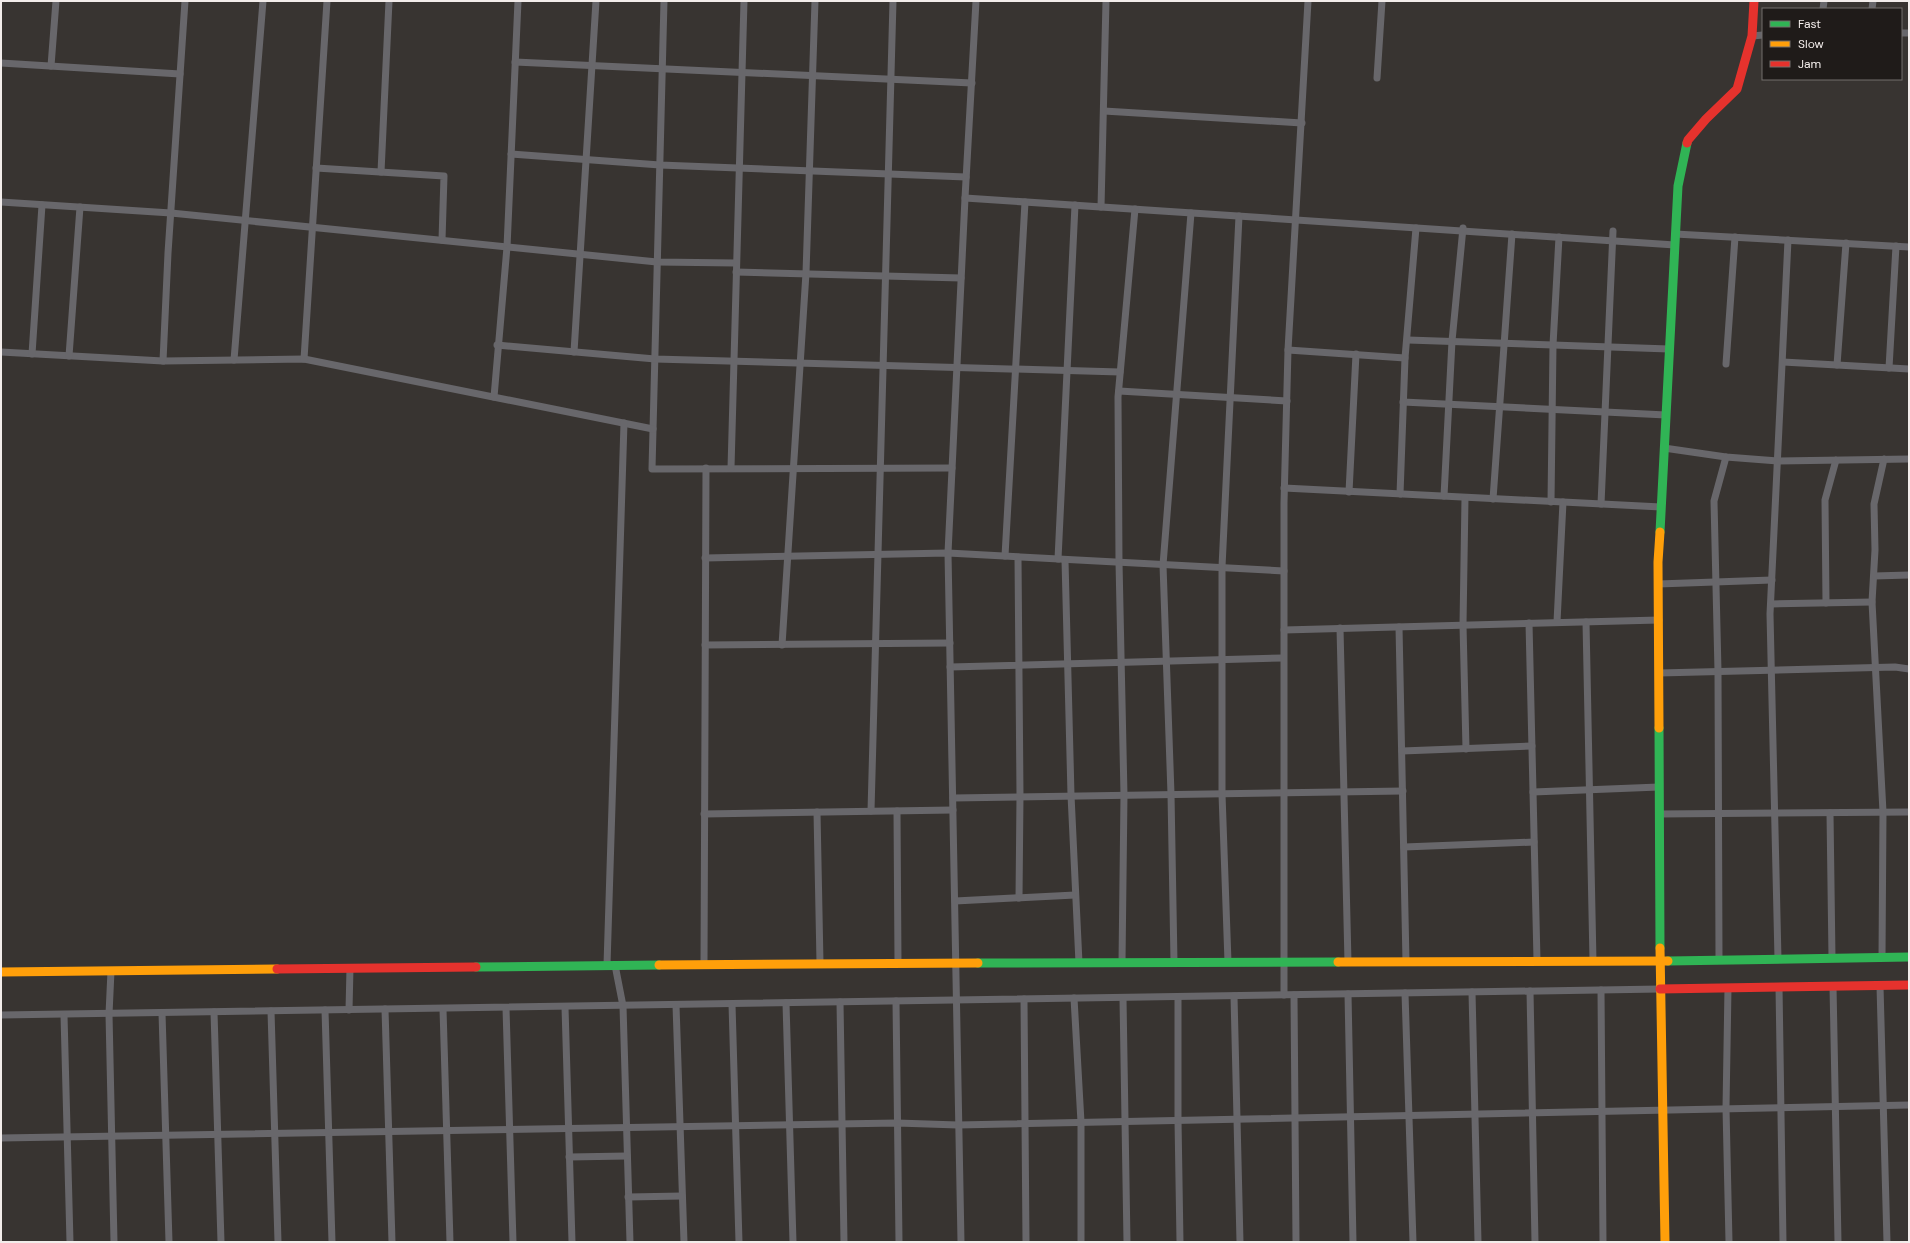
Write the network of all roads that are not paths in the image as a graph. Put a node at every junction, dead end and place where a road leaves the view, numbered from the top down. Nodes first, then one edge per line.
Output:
1 (56, 1) edge
2 (185, 1) edge
3 (262, 1) edge
4 (326, 1) edge
5 (389, 1) edge
6 (518, 1) edge
7 (596, 1) edge
8 (664, 1) edge
9 (744, 1) edge
10 (815, 1) edge
11 (893, 1) edge
12 (976, 1) edge
13 (1106, 1) edge
14 (1308, 1) edge
15 (1382, 1) edge
16 (1754, 1) edge
17 (1762, 35) edge
18 (1752, 36) junction
19 (1, 62) edge
20 (515, 62) junction
21 (51, 66) junction
22 (592, 66) junction
23 (663, 69) junction
24 (742, 72) junction
25 (180, 74) junction
26 (812, 76) junction
27 (1377, 78) dead end
28 (891, 79) junction
29 (972, 83) junction
30 (1104, 111) junction
31 (1302, 123) junction
32 (511, 154) junction
33 (586, 159) junction
34 (660, 165) junction
35 (316, 168) junction
36 (739, 168) junction
37 (809, 171) junction
38 (381, 172) junction
39 (888, 174) junction
40 (966, 177) junction
41 (965, 198) junction
42 (1, 202) edge
43 (1025, 202) junction
44 (42, 205) junction
45 (1075, 205) junction
46 (80, 207) junction
47 (1101, 207) junction
48 (1135, 209) junction
49 (170, 213) junction
50 (1191, 213) junction
51 (1239, 216) junction
52 (1296, 220) junction
53 (245, 221) junction
54 (313, 227) junction
55 (1416, 228) junction
56 (1463, 229) junction
57 (1613, 231) dead end
58 (1512, 234) junction
59 (1676, 234) junction
60 (1559, 237) junction
61 (1735, 237) junction
62 (442, 240) junction
63 (1788, 240) junction
64 (1613, 241) junction
65 (1846, 243) junction
66 (1675, 245) junction
67 (1896, 246) junction
68 (507, 247) junction
69 (1909, 247) edge
70 (580, 254) junction
71 (657, 262) junction
72 (736, 263) junction
73 (736, 272) junction
74 (806, 274) junction
75 (885, 276) junction
76 (961, 278) junction
77 (1408, 340) junction
78 (1452, 341) junction
79 (1504, 343) junction
80 (497, 345) junction
81 (1553, 345) junction
82 (1607, 347) junction
83 (1669, 349) junction
84 (1288, 350) junction
85 (1, 352) edge
86 (574, 352) junction
87 (32, 354) junction
88 (1356, 354) junction
89 (70, 356) junction
90 (1405, 358) junction
91 (304, 359) junction
92 (655, 359) junction
93 (234, 360) junction
94 (163, 361) junction
95 (733, 362) junction
96 (1783, 362) junction
97 (800, 364) junction
98 (1726, 364) dead end
99 (1837, 365) junction
100 (883, 366) junction
101 (957, 368) junction
102 (1889, 368) junction
103 (1016, 369) junction
104 (1909, 369) edge
105 (1067, 371) junction
106 (1120, 372) junction
107 (1119, 391) junction
108 (1177, 395) junction
109 (494, 397) junction
110 (1230, 398) junction
111 (1287, 401) junction
112 (1404, 402) junction
113 (1449, 405) junction
114 (1500, 407) junction
115 (1552, 410) junction
116 (1605, 411) junction
117 (1666, 415) junction
118 (624, 423) junction
119 (653, 429) junction
120 (1664, 448) junction
121 (1726, 457) junction
122 (1884, 459) junction
123 (1909, 459) edge
124 (1778, 460) junction
125 (1836, 460) junction
126 (706, 468) junction
127 (731, 468) junction
128 (794, 468) junction
129 (880, 468) junction
130 (952, 468) junction
131 (1284, 488) junction
132 (1349, 492) junction
133 (1400, 494) junction
134 (1444, 496) junction
135 (1465, 498) junction
136 (1493, 499) junction
137 (1551, 502) junction
138 (1563, 502) junction
139 (1601, 504) junction
140 (1661, 507) junction
141 (948, 554) junction
142 (878, 555) junction
143 (788, 556) junction
144 (1006, 556) junction
145 (1018, 557) junction
146 (705, 558) junction
147 (1062, 559) junction
148 (1119, 562) junction
149 (1163, 565) junction
150 (1222, 568) junction
151 (1284, 571) junction
152 (1909, 574) edge
153 (1874, 576) junction
154 (1772, 580) junction
155 (1716, 582) junction
156 (1658, 584) junction
157 (1872, 602) junction
158 (1826, 603) junction
159 (1771, 604) junction
160 (1659, 620) junction
161 (1557, 622) junction
162 (1586, 622) junction
163 (1529, 623) junction
164 (1463, 625) junction
165 (1399, 627) junction
166 (1340, 628) junction
167 (1284, 630) junction
168 (950, 643) junction
169 (875, 644) junction
170 (705, 645) junction
171 (782, 645) junction
172 (1284, 658) junction
173 (1222, 660) junction
174 (1167, 661) junction
175 (1121, 663) junction
176 (1068, 664) junction
177 (1019, 666) junction
178 (950, 668) junction
179 (1876, 668) junction
180 (1909, 669) edge
181 (1772, 670) junction
182 (1718, 671) junction
183 (1659, 673) junction
184 (1532, 746) junction
185 (1466, 749) junction
186 (1402, 751) junction
187 (1659, 787) junction
188 (1588, 790) junction
189 (1403, 791) junction
190 (1344, 792) junction
191 (1533, 792) junction
192 (1283, 793) junction
193 (1171, 794) junction
194 (1222, 794) junction
195 (1124, 795) junction
196 (1020, 796) junction
197 (1071, 796) junction
198 (953, 798) junction
199 (953, 810) junction
200 (871, 811) junction
201 (897, 811) junction
202 (817, 812) junction
203 (1883, 812) junction
204 (1909, 812) edge
205 (1774, 813) junction
206 (1830, 813) junction
207 (704, 814) junction
208 (1659, 814) junction
209 (1718, 814) junction
210 (1534, 842) junction
211 (1404, 847) junction
212 (1076, 895) junction
213 (1019, 898) junction
214 (955, 901) junction
215 (1882, 957) junction
216 (1909, 957) edge
217 (1832, 958) junction
218 (1778, 959) junction
219 (1537, 960) junction
220 (1719, 960) junction
221 (1592, 961) junction
222 (1660, 961) junction
223 (1122, 962) junction
224 (1174, 962) junction
225 (1228, 962) junction
226 (1283, 962) junction
227 (1348, 962) junction
228 (1406, 962) junction
229 (820, 963) junction
230 (898, 963) junction
231 (956, 963) junction
232 (1078, 963) junction
233 (704, 964) junction
234 (611, 965) junction
235 (350, 968) junction
236 (111, 971) junction
237 (1, 972) edge
238 (1909, 985) edge
239 (1833, 986) junction
240 (1880, 986) junction
241 (1778, 987) junction
242 (1728, 988) junction
243 (1660, 989) junction
244 (1601, 990) junction
245 (1530, 991) junction
246 (1472, 992) junction
247 (1405, 993) junction
248 (1348, 994) junction
249 (1284, 995) junction
250 (1294, 995) junction
251 (1234, 996) junction
252 (1178, 997) junction
253 (1074, 998) junction
254 (1123, 998) junction
255 (1024, 999) junction
256 (957, 1000) junction
257 (896, 1001) junction
258 (840, 1002) junction
259 (786, 1003) junction
260 (732, 1004) junction
261 (676, 1005) junction
262 (623, 1006) junction
263 (565, 1007) junction
264 (506, 1008) junction
265 (443, 1009) junction
266 (325, 1010) junction
267 (349, 1010) junction
268 (385, 1010) junction
269 (271, 1011) junction
270 (214, 1012) junction
271 (162, 1013) junction
272 (109, 1014) junction
273 (1, 1015) edge
274 (64, 1015) junction
275 (1909, 1105) edge
276 (1835, 1106) junction
277 (1883, 1106) junction
278 (1780, 1107) junction
279 (1726, 1108) junction
280 (1662, 1109) junction
281 (1602, 1110) junction
282 (1533, 1112) junction
283 (1475, 1113) junction
284 (1410, 1115) junction
285 (1351, 1116) junction
286 (1295, 1117) junction
287 (1237, 1118) junction
288 (1178, 1120) junction
289 (1124, 1121) junction
290 (1081, 1122) junction
291 (897, 1123) junction
292 (1025, 1123) junction
293 (790, 1124) junction
294 (842, 1124) junction
295 (735, 1125) junction
296 (958, 1125) junction
297 (680, 1126) junction
298 (626, 1127) junction
299 (568, 1128) junction
300 (510, 1129) junction
301 (446, 1130) junction
302 (388, 1131) junction
303 (328, 1132) junction
304 (275, 1133) junction
305 (166, 1134) junction
306 (218, 1134) junction
307 (112, 1135) junction
308 (67, 1136) junction
309 (1, 1138) edge
310 (627, 1156) junction
311 (569, 1157) junction
312 (682, 1196) junction
313 (628, 1197) junction
314 (70, 1242) edge
315 (114, 1242) edge
316 (169, 1242) edge
317 (221, 1242) edge
318 (278, 1242) edge
319 (332, 1242) edge
320 (392, 1242) edge
321 (450, 1242) edge
322 (514, 1242) edge
323 (572, 1242) edge
324 (630, 1242) edge
325 (684, 1242) edge
326 (739, 1242) edge
327 (794, 1242) edge
328 (844, 1242) edge
329 (899, 1242) edge
330 (961, 1242) edge
331 (1026, 1242) edge
332 (1081, 1242) edge
333 (1127, 1242) edge
334 (1180, 1242) edge
335 (1240, 1242) edge
336 (1296, 1242) edge
337 (1353, 1242) edge
338 (1413, 1242) edge
339 (1478, 1242) edge
340 (1535, 1242) edge
341 (1603, 1242) edge
342 (1665, 1242) edge
343 (1729, 1242) edge
344 (1783, 1242) edge
345 (1838, 1242) edge
346 (1887, 1242) edge

1 - 21 street
2 - 25 street
3 - 53 street
4 - 35 street
5 - 38 street
6 - 20 street
7 - 22 street
8 - 23 street
9 - 24 street
10 - 26 street
11 - 28 street
12 - 29 street
13 - 30 street
14 - 31 street
15 - 27 street
16 - 18 street
17 - 18 street
18 - 59 street
19 - 21 street
20 - 22 street
20 - 32 street
21 - 25 street
22 - 23 street
22 - 33 street
23 - 24 street
23 - 34 street
24 - 26 street
24 - 36 street
25 - 49 street
26 - 28 street
26 - 37 street
28 - 29 street
28 - 39 street
29 - 40 street
30 - 31 street
30 - 47 street
31 - 52 street
32 - 33 street
32 - 68 street
33 - 34 street
33 - 70 street
34 - 36 street
34 - 71 street
35 - 38 street
35 - 54 street
36 - 37 street
36 - 72 street
37 - 39 street
37 - 74 street
38 - 62 street
39 - 40 street
39 - 75 street
40 - 41 street
41 - 43 street
41 - 76 street
42 - 44 street
43 - 45 street
43 - 103 street
44 - 46 street
44 - 87 street
45 - 47 street
45 - 105 street
46 - 49 street
46 - 89 street
47 - 48 street
48 - 50 street
48 - 106 street
49 - 53 street
49 - 94 street
50 - 51 street
50 - 108 street
51 - 52 street
51 - 110 street
52 - 55 street
52 - 84 street
53 - 54 street
53 - 93 street
54 - 62 street
54 - 91 street
55 - 56 street
55 - 77 street
56 - 58 street
56 - 78 street
57 - 64 street
58 - 60 street
58 - 79 street
59 - 61 street
59 - 66 street
60 - 64 street
60 - 81 street
61 - 63 street
61 - 98 street
62 - 68 street
63 - 65 street
63 - 96 street
64 - 66 street
64 - 82 street
65 - 67 street
65 - 99 street
66 - 83 street
67 - 69 street
67 - 102 street
68 - 70 street
68 - 80 street
70 - 71 street
70 - 86 street
71 - 72 street
71 - 92 street
72 - 73 street
73 - 74 street
73 - 95 street
74 - 75 street
74 - 97 street
75 - 76 street
75 - 100 street
76 - 101 street
77 - 78 street
77 - 90 street
78 - 79 street
78 - 113 street
79 - 81 street
79 - 114 street
80 - 86 street
80 - 109 street
81 - 82 street
81 - 115 street
82 - 83 street
82 - 116 street
83 - 117 street
84 - 88 street
84 - 111 street
85 - 87 street
86 - 92 street
87 - 89 street
88 - 90 street
88 - 132 street
89 - 94 street
90 - 112 street
91 - 93 street
91 - 109 street
92 - 95 street
92 - 119 street
93 - 94 street
95 - 97 street
95 - 127 street
96 - 99 street
96 - 124 street
97 - 100 street
97 - 128 street
99 - 102 street
100 - 101 street
100 - 129 street
101 - 103 street
101 - 130 street
102 - 104 street
103 - 105 street
103 - 144 street
105 - 106 street
105 - 147 street
106 - 107 street
107 - 108 street
107 - 148 street
108 - 110 street
108 - 149 street
109 - 118 street
110 - 111 street
110 - 150 street
111 - 131 street
112 - 113 street
112 - 133 street
113 - 114 street
113 - 134 street
114 - 115 street
114 - 136 street
115 - 116 street
115 - 137 street
116 - 117 street
116 - 139 street
117 - 120 street
118 - 119 street
118 - 234 street
119 - 126 street
120 - 121 street
120 - 140 street
121 - 124 street
121 - 155 street
122 - 123 street
122 - 125 street
122 - 153 street
124 - 125 street
124 - 154 street
125 - 158 street
126 - 127 street
126 - 146 street
127 - 128 street
128 - 129 street
128 - 143 street
129 - 130 street
129 - 142 street
130 - 141 street
131 - 132 street
131 - 151 street
132 - 133 street
133 - 134 street
134 - 135 street
135 - 136 street
135 - 164 street
136 - 137 street
137 - 138 street
138 - 139 street
138 - 161 street
139 - 140 street
140 - 156 street
141 - 142 street
141 - 144 street
141 - 168 street
142 - 143 street
142 - 169 street
143 - 146 street
143 - 171 street
144 - 145 street
145 - 147 street
145 - 177 street
146 - 170 street
147 - 148 street
147 - 176 street
148 - 149 street
148 - 175 street
149 - 150 street
149 - 174 street
150 - 151 street
150 - 173 street
151 - 167 street
152 - 153 street
153 - 157 street
154 - 155 street
154 - 159 street
155 - 156 street
155 - 182 street
156 - 160 street
157 - 158 street
157 - 179 street
158 - 159 street
159 - 181 street
160 - 162 street
160 - 183 street
161 - 162 street
161 - 163 street
162 - 188 street
163 - 164 street
163 - 184 street
164 - 165 street
164 - 185 street
165 - 166 street
165 - 186 street
166 - 167 street
166 - 190 street
167 - 172 street
168 - 169 street
168 - 178 street
169 - 171 street
169 - 200 street
170 - 171 street
170 - 207 street
172 - 173 street
172 - 192 street
173 - 174 street
173 - 194 street
174 - 175 street
174 - 193 street
175 - 176 street
175 - 195 street
176 - 177 street
176 - 197 street
177 - 178 street
177 - 196 street
178 - 198 street
179 - 180 street
179 - 181 street
179 - 203 street
181 - 182 street
181 - 205 street
182 - 183 street
182 - 209 street
183 - 187 street
184 - 185 street
184 - 191 street
185 - 186 street
186 - 189 street
187 - 188 street
187 - 208 street
188 - 191 street
188 - 221 street
189 - 190 street
189 - 211 street
190 - 192 street
190 - 227 street
191 - 210 street
192 - 194 street
192 - 226 street
193 - 194 street
193 - 195 street
193 - 224 street
194 - 225 street
195 - 197 street
195 - 223 street
196 - 197 street
196 - 198 street
196 - 213 street
197 - 212 street
198 - 199 street
199 - 201 street
199 - 214 street
200 - 201 street
200 - 202 street
201 - 230 street
202 - 207 street
202 - 229 street
203 - 204 street
203 - 206 street
203 - 215 street
205 - 206 street
205 - 209 street
205 - 218 street
206 - 217 street
207 - 233 street
208 - 209 street
208 - 222 street
209 - 220 street
210 - 211 street
210 - 219 street
211 - 228 street
212 - 213 street
212 - 232 street
213 - 214 street
214 - 231 street
215 - 216 street
215 - 217 street
217 - 218 street
218 - 220 street
219 - 221 street
219 - 228 street
220 - 222 street
221 - 222 street
222 - 243 street
223 - 224 street
223 - 232 street
224 - 225 street
225 - 226 street
226 - 227 street
226 - 249 street
227 - 228 street
229 - 230 street
229 - 233 street
230 - 231 street
231 - 232 street
231 - 256 street
233 - 234 street
234 - 235 street
234 - 262 street
235 - 236 street
235 - 267 street
236 - 237 street
236 - 272 street
238 - 240 street
239 - 240 street
239 - 241 street
239 - 276 street
240 - 277 street
241 - 242 street
241 - 278 street
242 - 243 street
242 - 279 street
243 - 244 street
243 - 280 street
244 - 245 street
244 - 281 street
245 - 246 street
245 - 282 street
246 - 247 street
246 - 283 street
247 - 248 street
247 - 284 street
248 - 250 street
248 - 285 street
249 - 250 street
249 - 251 street
250 - 286 street
251 - 252 street
251 - 287 street
252 - 254 street
252 - 288 street
253 - 254 street
253 - 255 street
253 - 290 street
254 - 289 street
255 - 256 street
255 - 292 street
256 - 257 street
256 - 296 street
257 - 258 street
257 - 291 street
258 - 259 street
258 - 294 street
259 - 260 street
259 - 293 street
260 - 261 street
260 - 295 street
261 - 262 street
261 - 297 street
262 - 263 street
262 - 298 street
263 - 264 street
263 - 299 street
264 - 265 street
264 - 300 street
265 - 268 street
265 - 301 street
266 - 267 street
266 - 269 street
266 - 303 street
267 - 268 street
268 - 302 street
269 - 270 street
269 - 304 street
270 - 271 street
270 - 306 street
271 - 272 street
271 - 305 street
272 - 274 street
272 - 307 street
273 - 274 street
274 - 308 street
275 - 277 street
276 - 277 street
276 - 278 street
276 - 345 street
277 - 346 street
278 - 279 street
278 - 344 street
279 - 280 street
279 - 343 street
280 - 281 street
280 - 342 street
281 - 282 street
281 - 341 street
282 - 283 street
282 - 340 street
283 - 284 street
283 - 339 street
284 - 285 street
284 - 338 street
285 - 286 street
285 - 337 street
286 - 287 street
286 - 336 street
287 - 288 street
287 - 335 street
288 - 289 street
288 - 334 street
289 - 290 street
289 - 333 street
290 - 292 street
290 - 332 street
291 - 294 street
291 - 296 street
291 - 329 street
292 - 296 street
292 - 331 street
293 - 294 street
293 - 295 street
293 - 327 street
294 - 328 street
295 - 297 street
295 - 326 street
296 - 330 street
297 - 298 street
297 - 312 street
298 - 299 street
298 - 310 street
299 - 300 street
299 - 311 street
300 - 301 street
300 - 322 street
301 - 302 street
301 - 321 street
302 - 303 street
302 - 320 street
303 - 304 street
303 - 319 street
304 - 306 street
304 - 318 street
305 - 306 street
305 - 307 street
305 - 316 street
306 - 317 street
307 - 308 street
307 - 315 street
308 - 309 street
308 - 314 street
310 - 311 street
310 - 313 street
311 - 323 street
312 - 313 street
312 - 325 street
313 - 324 street

